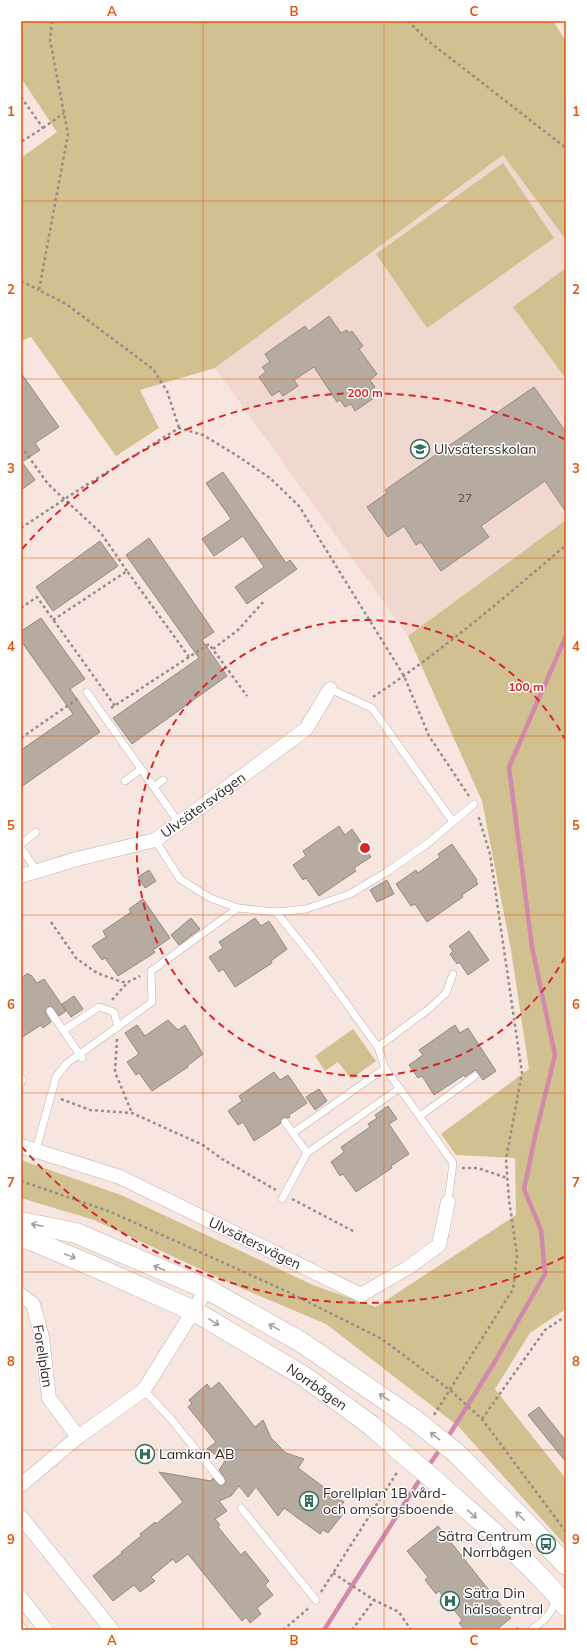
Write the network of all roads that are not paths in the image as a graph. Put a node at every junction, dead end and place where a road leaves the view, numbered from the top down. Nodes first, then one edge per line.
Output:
1 (330, 689) joint
2 (87, 692) road end
3 (141, 769) junction
4 (163, 780) dead end
5 (125, 781) dead end
6 (154, 787) junction
7 (474, 804) road end
8 (453, 822) junction
9 (179, 823) junction
10 (36, 832) dead end
11 (155, 840) junction
12 (21, 844) edge
13 (21, 848) edge
14 (37, 871) junction
15 (21, 876) edge
16 (238, 908) junction
17 (276, 912) junction
18 (453, 974) dead end
19 (50, 1011) dead end
20 (118, 1027) junction
21 (64, 1030) junction
22 (378, 1047) junction
23 (81, 1056) junction
24 (385, 1068) junction
25 (475, 1076) dead end
26 (21, 1078) edge
27 (21, 1083) edge
28 (400, 1088) junction
29 (420, 1116) junction
30 (285, 1122) dead end
31 (293, 1133) junction
32 (21, 1146) edge
33 (36, 1150) junction
34 (307, 1153) junction
35 (283, 1197) road end
36 (448, 1202) joint
37 (21, 1222) edge
38 (21, 1236) edge
39 (207, 1289) junction
40 (21, 1295) edge
41 (194, 1310) junction
42 (144, 1390) junction
43 (78, 1437) junction
44 (221, 1481) dead end
45 (21, 1485) edge
46 (241, 1508) dead end
47 (21, 1517) edge
48 (566, 1565) edge
49 (21, 1598) edge
50 (316, 1600) road end
51 (561, 1600) edge
52 (21, 1626) edge
53 (24, 1630) edge
54 (46, 1630) edge
55 (112, 1630) edge
56 (531, 1630) edge

1 - 8 lane
1 - 9 street, Ulvsätersvägen
2 - 3 lane
3 - 5 lane
3 - 6 lane
4 - 6 lane
6 - 9 lane
7 - 8 lane
8 - 17 lane
9 - 11 street, Ulvsätersvägen
10 - 12 lane
11 - 14 street, Ulvsätersvägen
11 - 16 lane
13 - 14 lane
14 - 15 street, Ulvsätersvägen
16 - 17 lane
16 - 20 lane
17 - 22 lane
18 - 22 lane
19 - 21 lane
20 - 21 lane
20 - 23 lane
21 - 23 lane
22 - 24 lane
23 - 33 lane
24 - 28 lane
24 - 31 lane
25 - 29 lane
26 - 27 lane
28 - 29 lane
28 - 34 lane
29 - 36 lane
30 - 31 lane
31 - 34 lane
32 - 33 street, Ulvsätersvägen
33 - 36 street, Ulvsätersvägen
34 - 35 lane
39 -> 37 street, Norrbågen
38 -> 41 street, Norrbågen
39 - 41 street
48 -> 39 street, Norrbågen, bridge
40 - 43 street, Forellplan
41 - 42 street
41 -> 51 street, Norrbågen, bridge
42 - 43 street
42 - 44 lane
43 - 45 street
46 - 50 lane
47 - 55 street
49 - 54 street
51 - 56 lane
52 - 53 lane

